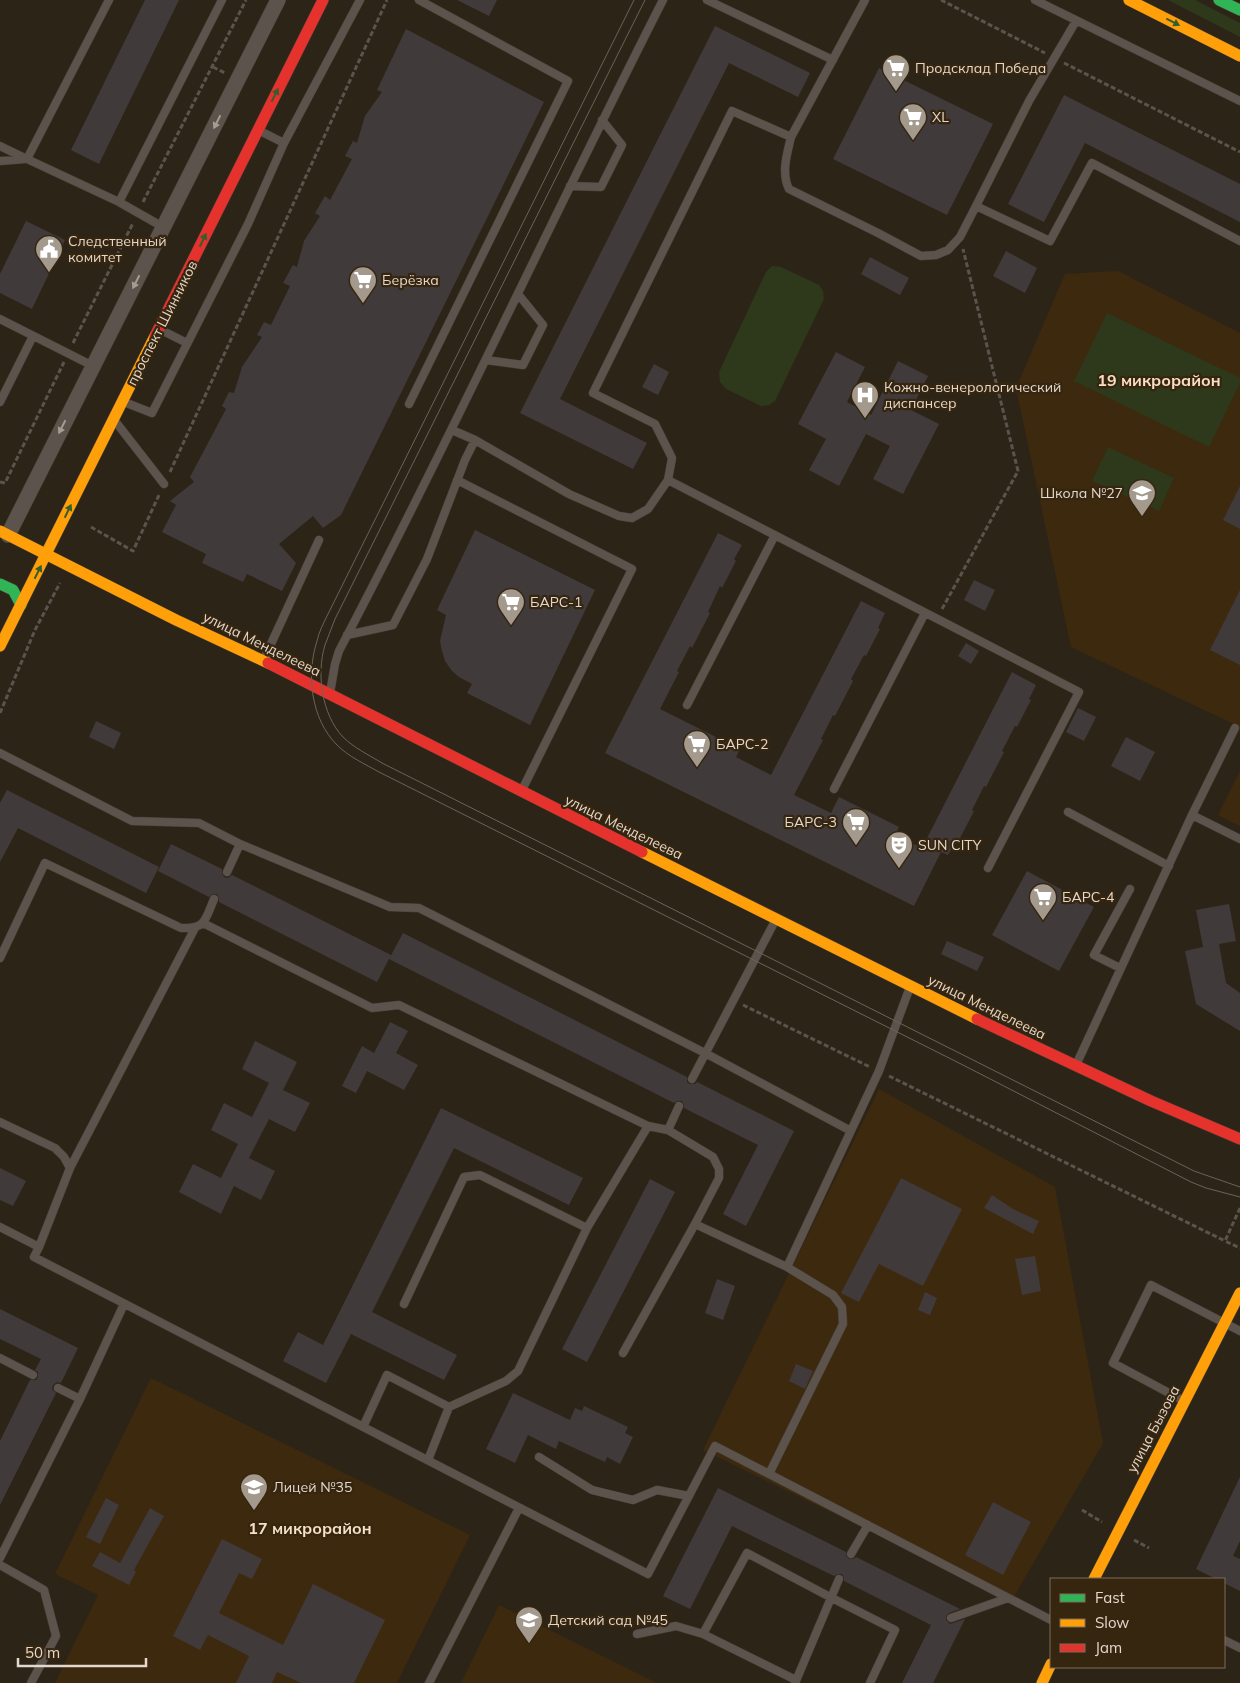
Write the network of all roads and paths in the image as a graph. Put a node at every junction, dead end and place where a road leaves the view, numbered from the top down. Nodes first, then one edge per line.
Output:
1 (109, 0) edge
2 (222, 0) edge
3 (246, 0) edge
4 (278, 0) edge
5 (323, 0) edge
6 (360, 0) edge
7 (388, 0) edge
8 (419, 0) edge
9 (663, 0) edge
10 (707, 0) edge
11 (865, 0) edge
12 (941, 0) edge
13 (1035, 0) edge
14 (1129, 0) edge
15 (1219, 0) edge
16 (1240, 10) edge
17 (1076, 21) junction
18 (1240, 56) edge
19 (1054, 58) junction
20 (833, 60) junction
21 (1240, 101) edge
22 (602, 120) junction
23 (258, 130) junction
24 (791, 137) junction
25 (284, 143) junction
26 (0, 146) edge
27 (1240, 152) edge
28 (27, 159) junction
29 (0, 161) edge
30 (570, 186) junction
31 (119, 202) junction
32 (976, 206) junction
33 (138, 212) junction
34 (163, 227) junction
35 (960, 237) junction
36 (1240, 241) edge
37 (518, 294) junction
38 (0, 319) edge
39 (159, 329) junction
40 (33, 336) junction
41 (187, 344) junction
42 (68, 353) junction
43 (486, 360) junction
44 (93, 366) junction
45 (0, 402) edge
46 (123, 402) junction
47 (409, 404) dead end
48 (114, 420) junction
49 (452, 430) junction
50 (475, 440) junction
51 (457, 480) junction
52 (668, 480) junction
53 (0, 482) edge
54 (164, 484) junction
55 (91, 527) dead end
56 (775, 535) junction
57 (4, 536) edge
58 (319, 540) dead end
59 (46, 555) junction
60 (60, 583) dead end
61 (0, 584) edge
62 (21, 605) junction
63 (925, 613) junction
64 (937, 619) junction
65 (348, 635) junction
66 (0, 646) edge
67 (263, 661) junction
68 (330, 694) junction
69 (687, 705) dead end
70 (0, 713) edge
71 (1235, 728) dead end
72 (0, 753) edge
73 (834, 789) dead end
74 (520, 792) junction
75 (1068, 812) dead end
76 (1192, 815) junction
77 (1240, 839) edge
78 (240, 844) junction
79 (1169, 866) junction
80 (988, 868) dead end
81 (227, 872) dead end
82 (1130, 889) dead end
83 (214, 899) dead end
84 (776, 919) junction
85 (203, 923) junction
86 (195, 928) junction
87 (0, 958) edge
88 (1120, 968) junction
89 (910, 986) junction
90 (733, 1001) junction
91 (705, 1053) junction
92 (1076, 1066) junction
93 (879, 1071) junction
94 (692, 1080) dead end
95 (679, 1106) dead end
96 (0, 1122) edge
97 (648, 1126) junction
98 (668, 1130) junction
99 (851, 1131) junction
100 (1240, 1139) edge
101 (70, 1168) junction
102 (1240, 1208) edge
103 (695, 1224) junction
104 (0, 1227) edge
105 (587, 1228) junction
106 (1225, 1241) junction
107 (39, 1247) junction
108 (1240, 1248) edge
109 (787, 1268) junction
110 (1240, 1293) edge
111 (124, 1304) junction
112 (404, 1304) dead end
113 (1224, 1324) junction
114 (1240, 1331) edge
115 (623, 1353) dead end
116 (0, 1358) edge
117 (33, 1375) dead end
118 (58, 1388) dead end
119 (80, 1399) junction
120 (1185, 1401) junction
121 (449, 1407) junction
122 (363, 1427) junction
123 (539, 1457) dead end
124 (428, 1460) junction
125 (769, 1474) junction
126 (689, 1496) junction
127 (519, 1508) junction
128 (868, 1525) junction
129 (851, 1554) dead end
130 (0, 1558) edge
131 (0, 1565) edge
132 (1095, 1578) edge
133 (839, 1579) dead end
134 (830, 1597) junction
135 (1008, 1598) junction
136 (951, 1618) dead end
137 (1050, 1619) edge
138 (637, 1634) dead end
139 (703, 1634) junction
140 (1225, 1640) edge
141 (1240, 1648) edge
142 (1050, 1666) edge
143 (796, 1681) edge
144 (31, 1683) edge
145 (429, 1683) edge
146 (870, 1683) edge
147 (1042, 1683) edge

1 - 28 lane
2 - 31 lane
3 - 33 path
4 -> 34 street
23 -> 5 main road, проспект Шинников
6 - 25 lane
7 - 54 path
8 - 47 lane
9 - 22 lane
10 - 20 lane
11 - 20 lane
12 - 19 path
13 - 17 lane
14 -> 18 main road
15 - 16 main road
17 - 19 lane
17 - 21 lane
19 - 27 path
19 - 32 lane
20 - 24 lane
22 - 30 lane
22 - 30 lane
23 - 25 lane
39 -> 23 main road, проспект Шинников
24 - 35 lane
24 - 52 lane
25 - 41 lane
26 - 28 lane
28 - 29 lane
28 - 31 lane
30 - 37 lane
31 - 33 lane
32 - 35 lane
32 - 36 lane
33 - 34 lane
33 - 42 path
34 -> 44 street
35 - 64 path
37 - 43 lane
37 - 43 lane
38 - 40 lane
39 - 41 lane
39 - 46 main road, проспект Шинников
40 - 42 lane
40 - 45 lane
41 - 46 lane
42 - 44 lane
42 - 53 path
43 - 49 lane
44 -> 57 street
46 - 48 main road, проспект Шинников
48 - 54 lane
59 -> 48 main road, проспект Шинников
49 - 50 lane
49 - 65 lane
50 - 51 lane
50 - 52 lane
51 - 65 lane
51 - 74 lane
52 - 56 lane
54 - 55 path
56 - 63 lane
56 - 69 lane
57 - 59 main road, улица Менделеева
58 - 67 lane
62 -> 59 main road, проспект Шинников
59 - 67 main road, улица Менделеева
60 - 70 path
61 - 62 main road
62 - 66 main road, проспект Шинников
63 - 64 lane
63 - 73 lane
64 - 80 lane
65 - 68 lane
67 - 68 main road, улица Менделеева
68 - 74 main road, улица Менделеева
71 - 76 lane
72 - 78 lane
74 - 84 main road, улица Менделеева
75 - 79 lane
76 - 77 lane
76 - 79 lane
78 - 81 lane
78 - 91 lane
79 - 88 lane
82 - 88 lane
83 - 85 lane
84 - 89 main road, улица Менделеева
84 - 90 lane
85 - 86 lane
85 - 97 lane
86 - 87 lane
86 - 101 lane
88 - 92 lane
89 - 92 main road, улица Менделеева
89 - 93 lane
90 - 91 lane
90 - 93 path
91 - 94 lane
91 - 99 lane
92 - 100 main road, улица Менделеева
93 - 99 lane
93 - 106 path
95 - 98 lane
96 - 101 lane
97 - 98 lane
97 - 105 lane
98 - 103 lane
99 - 109 lane
101 - 107 lane
102 - 106 path
103 - 109 lane
103 - 115 lane
104 - 107 lane
105 - 112 lane
105 - 121 lane
106 - 108 path
107 - 111 lane
109 - 125 lane
110 - 113 main road, улица Бызова
111 - 119 lane
111 - 122 lane
113 - 114 lane
113 - 120 main road, улица Бызова
113 - 120 lane
116 - 117 lane
118 - 119 lane
119 - 130 lane
120 - 132 main road, улица Бызова
121 - 122 lane
121 - 124 lane
122 - 124 lane
123 - 126 lane
124 - 127 lane
125 - 126 lane
125 - 128 lane
126 - 127 lane
127 - 145 lane
128 - 129 lane
128 - 135 lane
131 - 144 lane
133 - 134 lane
134 - 139 lane
134 - 143 lane
134 - 146 lane
135 - 136 lane
135 - 137 lane
138 - 139 lane
139 - 143 lane
140 - 141 lane
142 - 147 main road

